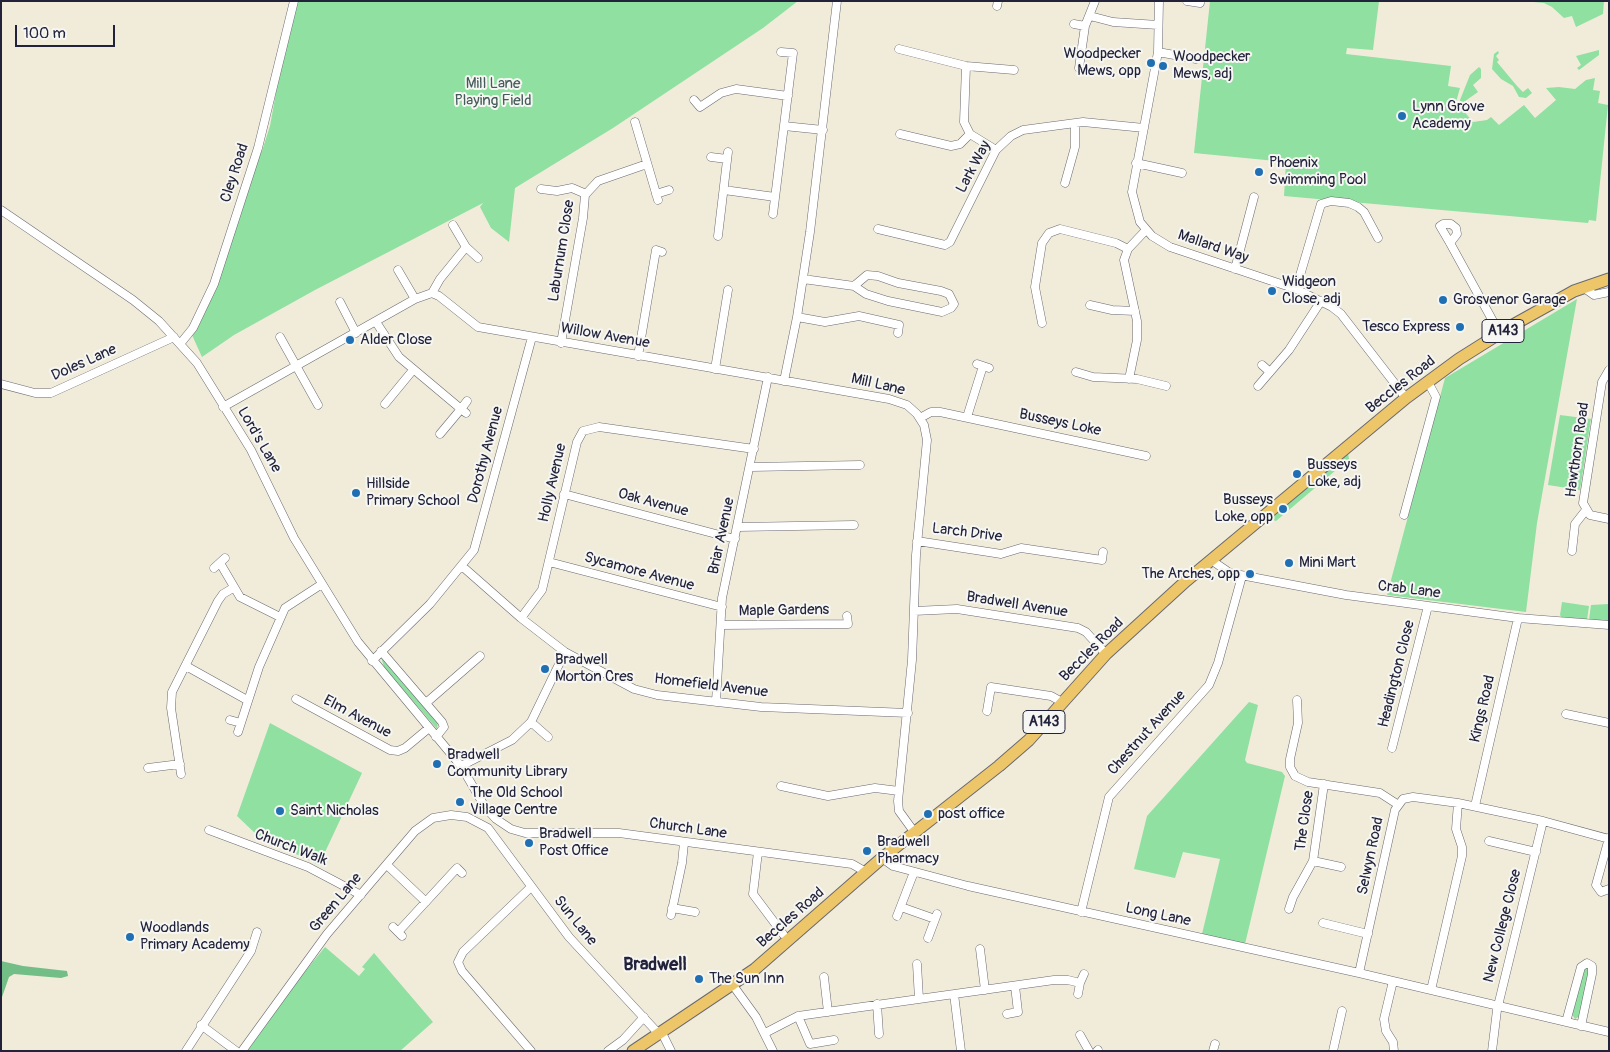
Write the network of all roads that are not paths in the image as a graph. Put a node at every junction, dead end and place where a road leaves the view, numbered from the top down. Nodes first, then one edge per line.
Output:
1 (294, 1) edge
2 (838, 1) edge
3 (1095, 1) edge
4 (1159, 1) edge
5 (1187, 1) edge
6 (1200, 3) dead end
7 (1090, 16) junction
8 (1074, 24) dead end
9 (1158, 25) junction
10 (1085, 26) junction
11 (899, 49) dead end
12 (781, 52) dead end
13 (1158, 52) junction
14 (1196, 59) dead end
15 (966, 66) junction
16 (1079, 68) dead end
17 (1014, 70) dead end
18 (788, 96) junction
19 (694, 100) dead end
20 (635, 122) dead end
21 (1075, 123) junction
22 (784, 126) junction
23 (1144, 128) junction
24 (823, 130) junction
25 (900, 134) dead end
26 (970, 134) junction
27 (996, 150) junction
28 (710, 157) dead end
29 (1136, 163) junction
30 (647, 164) junction
31 (1182, 173) dead end
32 (1065, 182) dead end
33 (541, 188) dead end
34 (669, 190) dead end
35 (724, 190) junction
36 (586, 194) junction
37 (775, 197) junction
38 (1254, 197) dead end
39 (1, 210) edge
40 (772, 214) dead end
41 (453, 225) dead end
42 (878, 229) dead end
43 (1146, 230) junction
44 (718, 235) dead end
45 (1378, 238) dead end
46 (1450, 243) dead end
47 (466, 247) junction
48 (1128, 249) junction
49 (656, 251) dead end
50 (478, 258) dead end
51 (398, 270) dead end
52 (1235, 270) junction
53 (802, 279) junction
54 (1609, 279) edge
55 (854, 286) junction
56 (1586, 286) junction
57 (1296, 289) junction
58 (728, 290) dead end
59 (1609, 292) edge
60 (432, 293) junction
61 (1097, 298) dead end
62 (415, 299) junction
63 (1321, 301) junction
64 (340, 302) dead end
65 (1135, 310) junction
66 (797, 317) junction
67 (376, 322) junction
68 (1042, 323) dead end
69 (356, 333) junction
70 (898, 333) dead end
71 (1500, 334) junction
72 (174, 337) junction
73 (280, 337) dead end
74 (532, 337) junction
75 (561, 342) junction
76 (180, 344) junction
77 (638, 356) junction
78 (1262, 365) dead end
79 (296, 366) junction
80 (983, 366) dead end
81 (715, 369) junction
82 (413, 370) junction
83 (1609, 370) edge
84 (1081, 371) dead end
85 (1270, 372) junction
86 (768, 378) junction
87 (1129, 378) junction
88 (784, 381) junction
89 (1428, 382) junction
90 (1, 384) edge
91 (1258, 386) dead end
92 (1158, 393) dead end
93 (1406, 398) junction
94 (467, 401) dead end
95 (385, 404) dead end
96 (318, 405) dead end
97 (223, 407) junction
98 (464, 411) junction
99 (968, 417) junction
100 (920, 418) junction
101 (440, 434) dead end
102 (754, 449) junction
103 (1146, 456) dead end
104 (860, 465) dead end
105 (751, 466) junction
106 (564, 494) junction
107 (1586, 510) junction
108 (1404, 515) dead end
109 (1609, 519) edge
110 (854, 525) dead end
111 (738, 527) junction
112 (735, 539) junction
113 (917, 541) junction
114 (1572, 550) dead end
115 (1102, 559) dead end
116 (1212, 560) junction
117 (548, 562) junction
118 (220, 563) dead end
119 (462, 567) junction
120 (1242, 576) junction
121 (322, 584) junction
122 (233, 588) junction
123 (1428, 606) junction
124 (722, 607) junction
125 (914, 611) junction
126 (280, 617) junction
127 (521, 618) junction
128 (1518, 618) junction
129 (848, 624) dead end
130 (721, 625) junction
131 (1609, 625) edge
132 (382, 651) junction
133 (565, 652) junction
134 (1106, 654) junction
135 (480, 656) dead end
136 (372, 661) junction
137 (186, 666) junction
138 (296, 699) dead end
139 (247, 700) junction
140 (1297, 700) dead end
141 (716, 702) junction
142 (1062, 702) junction
143 (426, 703) junction
144 (987, 711) dead end
145 (908, 713) junction
146 (1566, 714) dead end
147 (230, 720) dead end
148 (531, 722) junction
149 (241, 723) junction
150 (1609, 724) edge
151 (429, 728) junction
152 (238, 732) dead end
153 (436, 737) junction
154 (548, 737) dead end
155 (1392, 748) dead end
156 (180, 764) junction
157 (461, 766) junction
158 (148, 768) dead end
159 (181, 774) dead end
160 (1324, 784) junction
161 (781, 786) dead end
162 (899, 791) junction
163 (1458, 803) junction
164 (1397, 804) junction
165 (1475, 806) junction
166 (477, 821) joint
167 (1543, 821) junction
168 (504, 825) junction
169 (209, 830) dead end
170 (915, 833) junction
171 (493, 836) junction
172 (1609, 838) edge
173 (1489, 841) dead end
174 (684, 843) junction
175 (758, 852) junction
176 (1536, 852) junction
177 (882, 858) junction
178 (1313, 861) junction
179 (387, 865) junction
180 (1341, 867) dead end
181 (457, 868) dead end
182 (866, 872) junction
183 (914, 872) junction
184 (531, 887) junction
185 (1609, 889) edge
186 (361, 895) junction
187 (426, 902) junction
188 (900, 907) junction
189 (1289, 909) dead end
190 (694, 912) dead end
191 (1081, 912) junction
192 (897, 916) dead end
193 (1323, 923) dead end
194 (257, 932) dead end
195 (398, 932) dead end
196 (782, 934) dead end
197 (1368, 934) junction
198 (928, 938) dead end
199 (983, 954) dead end
200 (917, 964) dead end
201 (1359, 973) junction
202 (1084, 974) dead end
203 (824, 977) dead end
204 (1393, 981) junction
205 (1080, 983) junction
206 (732, 984) junction
207 (1015, 986) junction
208 (985, 990) junction
209 (1431, 990) junction
210 (954, 994) junction
211 (1078, 994) dead end
212 (919, 999) junction
213 (877, 1004) junction
214 (1498, 1006) junction
215 (1342, 1011) dead end
216 (828, 1012) junction
217 (1007, 1014) dead end
218 (798, 1016) junction
219 (644, 1017) junction
220 (1340, 1020) junction
221 (1566, 1022) junction
222 (1350, 1023) dead end
223 (201, 1025) junction
224 (1581, 1026) junction
225 (660, 1032) junction
226 (1609, 1032) edge
227 (765, 1033) junction
228 (878, 1034) dead end
229 (1080, 1035) dead end
230 (834, 1040) dead end
231 (186, 1051) edge
232 (236, 1051) edge
233 (242, 1051) edge
234 (531, 1051) edge
235 (608, 1051) edge
236 (633, 1051) edge
237 (671, 1051) edge
238 (773, 1051) edge
239 (961, 1051) edge
240 (1089, 1051) edge
241 (1333, 1051) edge
242 (1394, 1051) edge
243 (1492, 1051) edge

1 - 76 street, Cley Road
2 - 24 street
3 - 7 street
4 - 9 street, Mallard Way
5 - 6 street
7 - 9 street
7 - 10 street
8 - 10 street
9 - 13 street, Mallard Way
10 - 16 street
11 - 15 street
12 - 18 street
13 - 14 street
13 - 23 street, Mallard Way
15 - 17 street
15 - 26 street
18 - 19 street
18 - 22 street
20 - 30 street
21 - 23 street, Lark Way
21 - 27 street, Lark Way
21 - 32 street
22 - 24 street
22 - 37 street
23 - 29 street, Mallard Way
24 - 53 street
25 - 26 street
26 - 27 street
27 - 42 street, Lark Way
28 - 35 street
29 - 31 street
29 - 43 street, Mallard Way
30 - 34 street
30 - 36 street, Laburnum Close
33 - 36 street, Laburnum Close
35 - 37 street
35 - 44 street
36 - 75 street, Laburnum Close
37 - 40 street
38 - 52 street
39 - 72 street, Lord's Lane
41 - 47 street
43 - 48 street
43 - 52 street, Mallard Way
45 - 57 street
46 - 71 street
47 - 50 street
47 - 60 street
48 - 65 street
48 - 68 street
49 - 77 street
51 - 62 street
52 - 57 street, Mallard Way
53 - 55 street
53 - 66 street
54 - 56 highway, Beccles Road / A143
55 - 55 street
56 - 59 street
56 - 71 highway, Beccles Road / A143
57 - 63 street, Mallard Way
58 - 81 street
60 - 62 street
60 - 74 street, Willow Avenue
61 - 65 street
62 - 67 street
63 - 85 street
63 - 93 street, Mallard Way
64 - 69 street
65 - 87 street
66 - 70 street
66 - 88 street
67 - 69 street
67 - 82 street
69 - 79 street
71 - 89 highway, Beccles Road / A143
72 - 76 street, Lord's Lane
72 - 90 street, Doles Lane
73 - 79 street
74 - 75 street, Willow Avenue
74 - 119 street, Dorothy Avenue
75 - 77 street, Willow Avenue
76 - 97 street, Lord's Lane
77 - 81 street, Willow Avenue
78 - 85 street
79 - 96 street
79 - 97 street
80 - 99 street
81 - 86 street, Willow Avenue
82 - 95 street
82 - 98 street
83 - 107 street, Hawthorn Road
84 - 87 street
85 - 91 street
86 - 88 street, Willow Avenue
86 - 102 street, Briar Avenue
87 - 92 street
88 - 100 street, Mill Lane
89 - 93 highway, Beccles Road / A143
89 - 108 street
93 - 116 highway, Beccles Road / A143
94 - 98 street
97 - 121 street, Lord's Lane
98 - 101 street
99 - 100 street, Busseys Loke
99 - 103 street, Busseys Loke
100 - 113 street
102 - 105 street, Briar Avenue
102 - 106 street, Holly Avenue
104 - 105 street
105 - 111 street, Briar Avenue
106 - 112 street, Oak Avenue
106 - 117 street, Holly Avenue
107 - 109 street, Hawthorn Road
107 - 114 street
110 - 111 street
111 - 112 street, Briar Avenue
112 - 124 street, Briar Avenue
113 - 115 street, Larch Drive
113 - 125 street
116 - 120 street, Crab Lane
116 - 134 highway, Beccles Road / A143
117 - 124 street, Sycamore Avenue
117 - 127 street, Holly Avenue
118 - 122 street
119 - 127 street, Homefield Avenue
119 - 132 street, Dorothy Avenue
120 - 123 street, Crab Lane
120 - 191 street, Chestnut Avenue
121 - 126 street
121 - 136 street, Lord's Lane
122 - 126 street
122 - 137 street
123 - 128 street, Crab Lane
123 - 155 street, Headington Close
124 - 130 street, Briar Avenue
125 - 134 street, Bradwell Avenue
125 - 145 street
126 - 139 street
127 - 133 street, Homefield Avenue
128 - 131 street, Crab Lane
128 - 165 street, Kings Road
129 - 130 street, Maple Gardens
130 - 141 street, Briar Avenue
132 - 136 street, Dorothy Avenue
132 - 143 street
133 - 141 street, Homefield Avenue
133 - 148 street
134 - 142 highway, Beccles Road / A143
135 - 143 street
136 - 151 street, Lord's Lane
137 - 139 street
137 - 156 street
138 - 151 street, Elm Avenue
139 - 149 street
140 - 160 street
141 - 145 street, Homefield Avenue
142 - 144 street
142 - 170 highway, Beccles Road / A143
143 - 153 street
145 - 162 street
146 - 150 street
147 - 149 street
148 - 154 street
148 - 157 street
149 - 152 street
151 - 153 street, Lord's Lane
153 - 157 street, Lord's Lane
156 - 158 street
156 - 159 street
157 - 168 street, Lord's Lane
160 - 164 street
160 - 178 street, The Close
161 - 162 street
162 - 170 street
163 - 164 street, Selwyn Road
163 - 165 street, Selwyn Road
163 - 209 street
164 - 197 street, Selwyn Road
165 - 167 street, Selwyn Road
166 - 171 street, Sun Lane
166 - 179 street, Green Lane
167 - 172 street
167 - 176 street, New College Close
168 - 171 street
168 - 174 street, Church Lane
169 - 186 street, Church Walk
170 - 177 highway, Beccles Road / A143
171 - 184 street, Sun Lane
172 - 185 street
173 - 176 street, New College Close
174 - 175 street, Church Lane
174 - 190 street
175 - 182 street, Church Lane
175 - 196 street
176 - 214 street, New College Close
177 - 182 highway, Beccles Road / A143
177 - 183 street, Long Lane
178 - 180 street, The Close
178 - 189 street, The Close
179 - 186 street, Green Lane
179 - 187 street
181 - 187 street
182 - 206 highway, Beccles Road / A143
183 - 188 street
183 - 191 street, Long Lane
184 - 219 street, Sun Lane
184 - 234 street
186 - 233 street, Green Lane
187 - 195 street
188 - 192 street
188 - 198 street
191 - 201 street, Long Lane
193 - 197 street
194 - 223 street
197 - 201 street, Selwyn Road
199 - 208 street
200 - 212 street
201 - 204 street, Long Lane
202 - 205 street
203 - 216 street
204 - 209 street, Long Lane
204 - 242 street
205 - 207 street
205 - 211 street
206 - 225 highway, Beccles Road / A143
206 - 227 street
207 - 208 street
207 - 217 street
208 - 210 street
209 - 214 street, Long Lane
210 - 212 street
210 - 239 street
212 - 213 street
213 - 216 street
213 - 228 street
214 - 221 street, Long Lane
214 - 243 street, New College Close
215 - 220 street
216 - 218 street
218 - 227 street
218 - 230 street
219 - 225 street, Sun Lane
219 - 235 street
220 - 222 street
220 - 241 street
221 - 224 street, Long Lane
221 - 224 street
223 - 231 street
223 - 232 street
224 - 226 street, Long Lane
225 - 236 highway, Beccles Road / A143
225 - 237 street, Sun Lane
227 - 238 street
229 - 240 street

